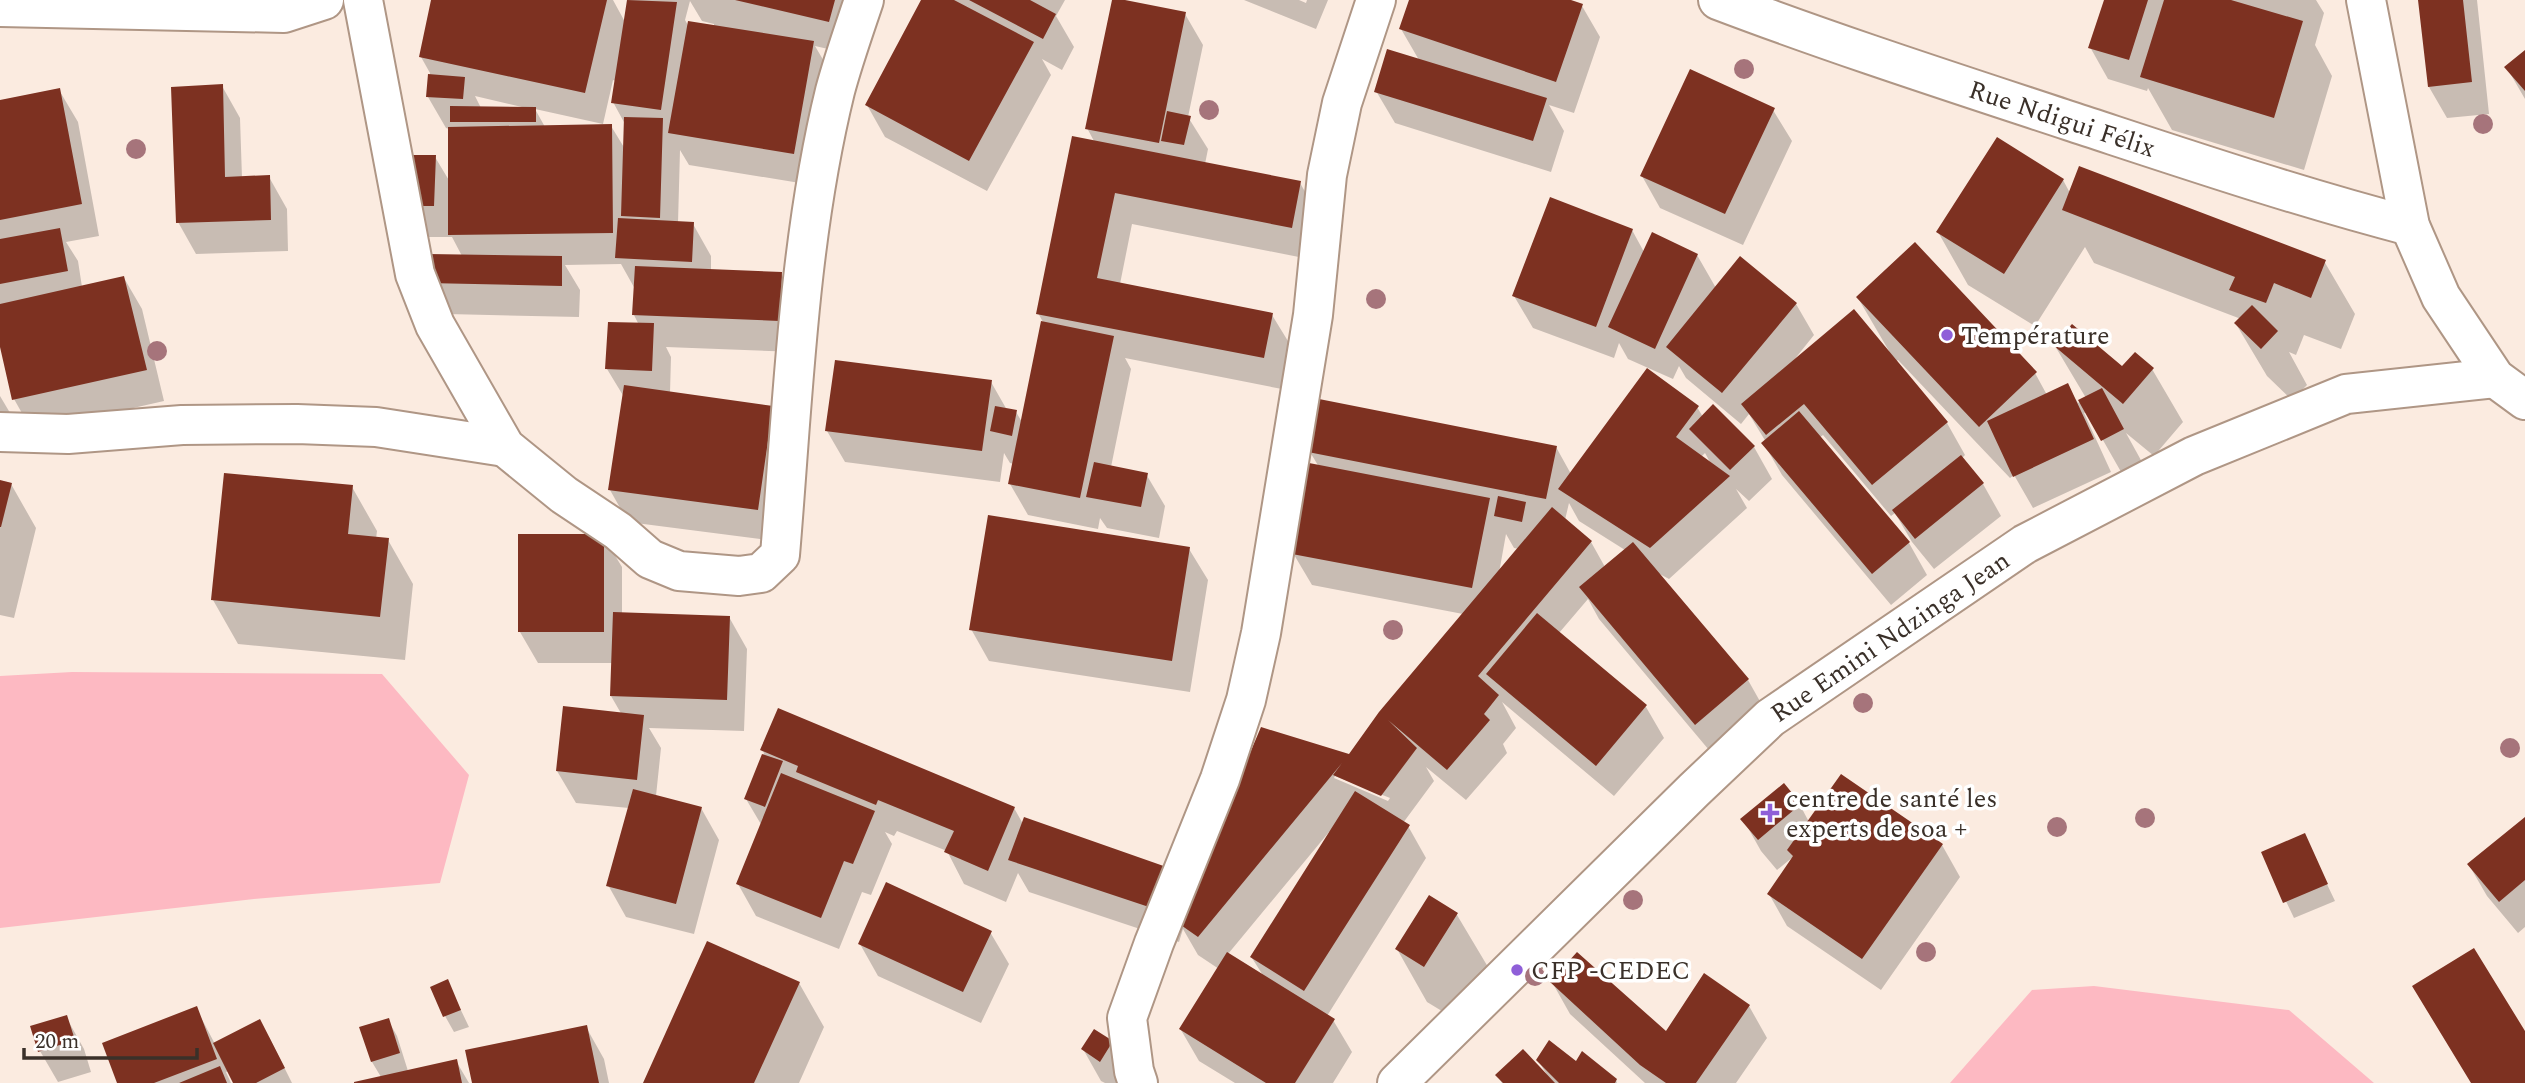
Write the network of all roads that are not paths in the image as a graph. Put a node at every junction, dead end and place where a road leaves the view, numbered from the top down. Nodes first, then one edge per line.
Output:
1 (324, 0) edge
2 (363, 0) edge
3 (864, 0) edge
4 (1376, 0) edge
5 (1718, 0) edge
6 (2366, 0) edge
7 (0, 7) edge
8 (2410, 226) junction
9 (2495, 378) junction
10 (2525, 400) edge
11 (0, 432) edge
12 (505, 447) junction
13 (1138, 1083) edge
14 (1397, 1083) edge

1 - 7 street
2 - 12 street
3 - 12 street
4 - 13 street
5 - 8 street, Rue Ndigui Félix
6 - 8 street
8 - 9 street
9 - 10 street
9 - 14 street, Rue Emini Ndzinga Jean
11 - 12 street

